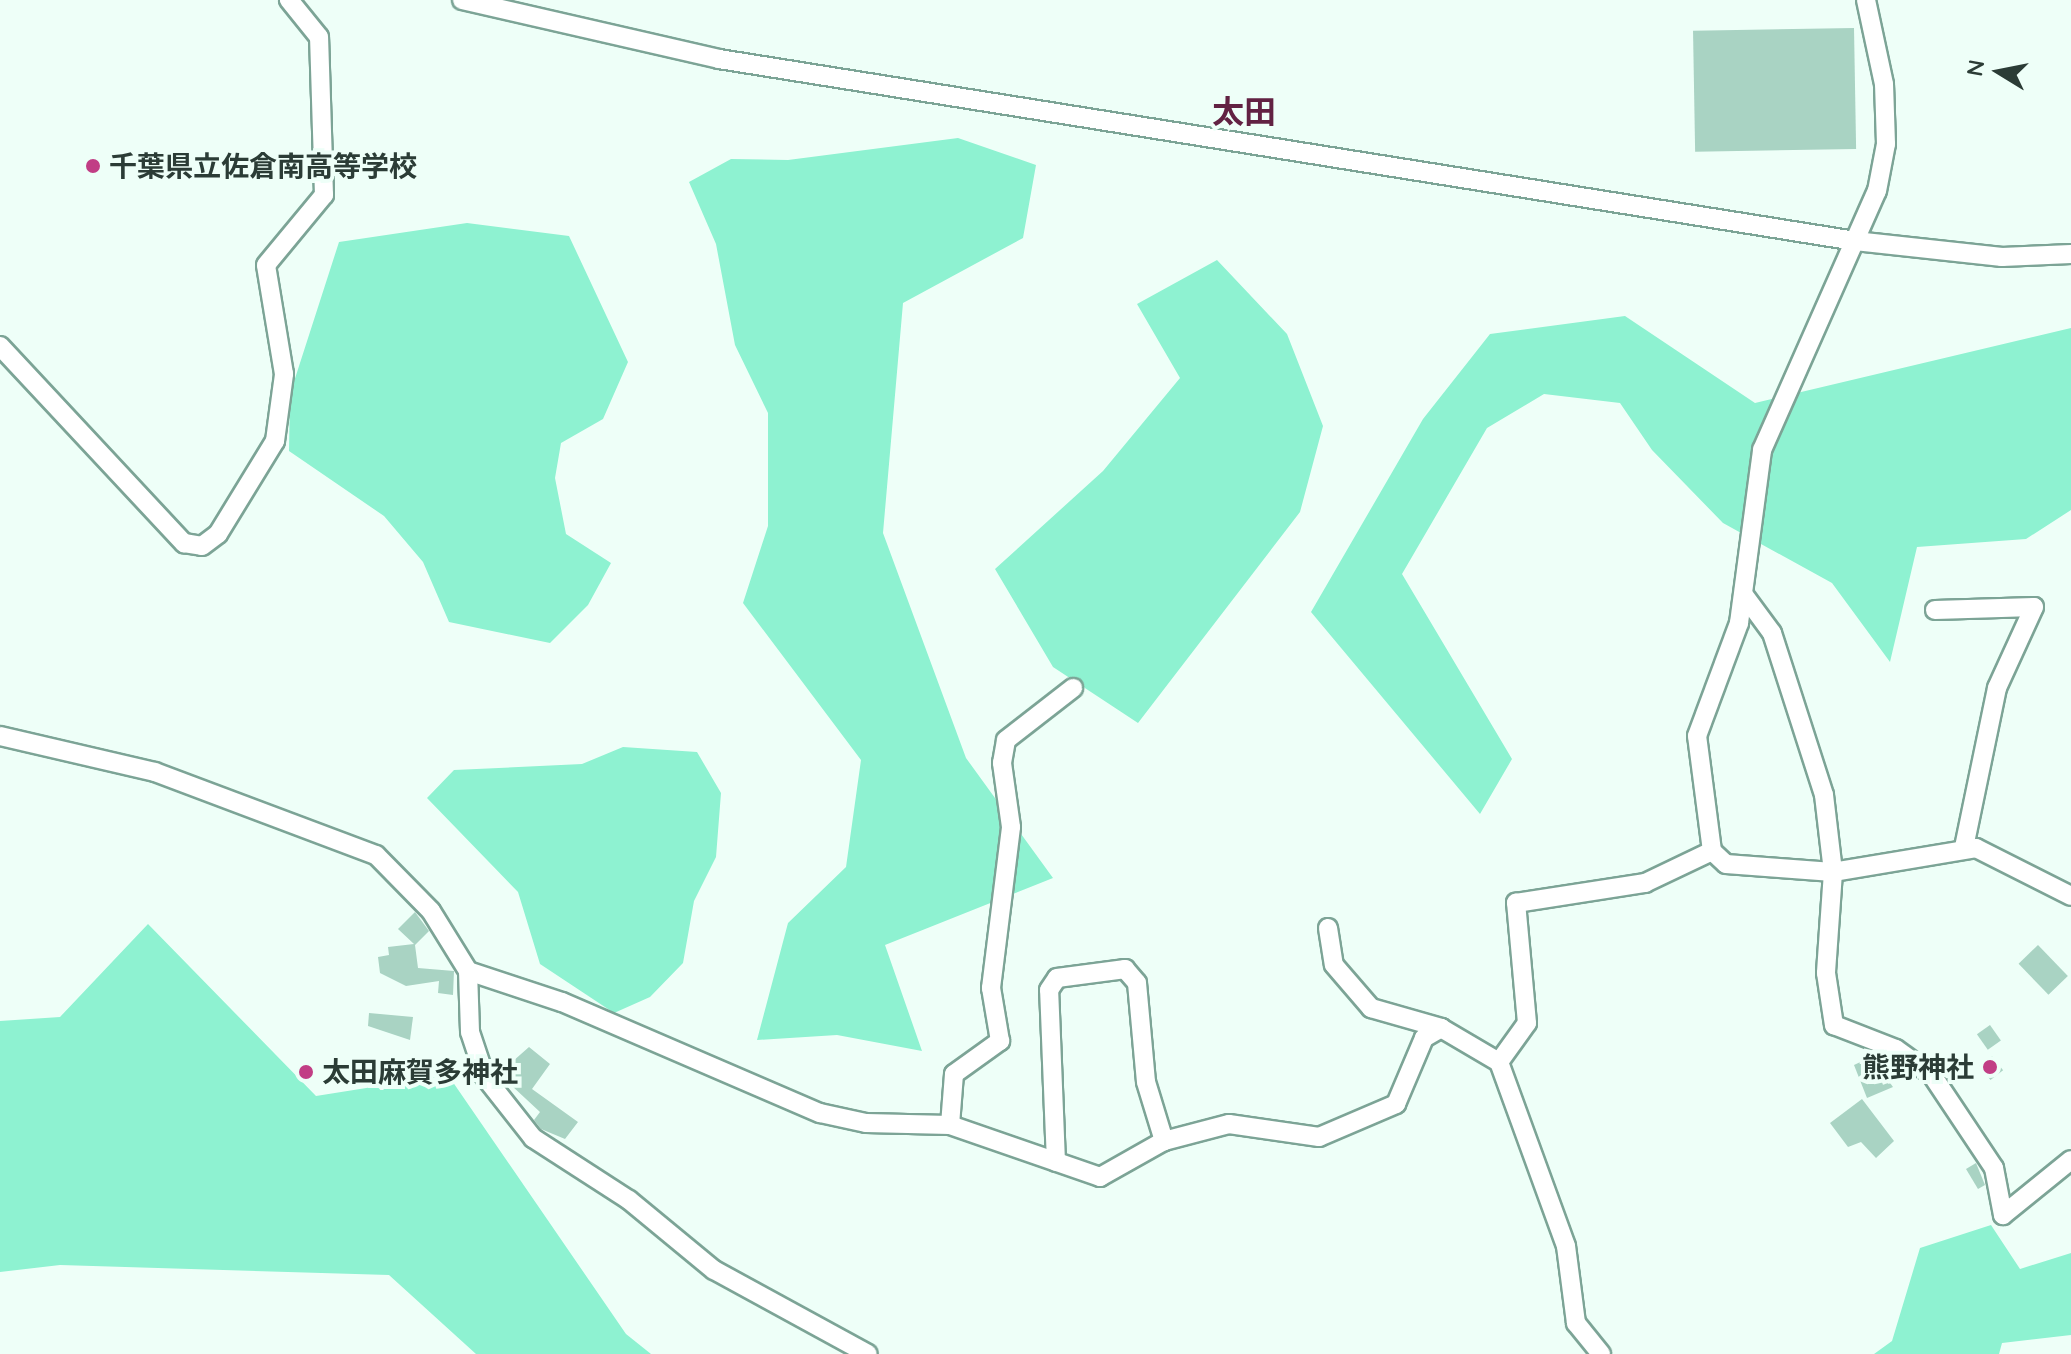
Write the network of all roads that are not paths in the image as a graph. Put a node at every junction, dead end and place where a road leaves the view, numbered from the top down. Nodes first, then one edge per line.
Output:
1 (289, 0) edge
2 (462, 0) edge
3 (1866, 0) edge
4 (1855, 241) junction
5 (2071, 254) edge
6 (0, 346) edge
7 (1744, 595) junction
8 (1935, 610) dead end
9 (1073, 688) dead end
10 (0, 736) edge
11 (1964, 848) junction
12 (1712, 851) junction
13 (1833, 872) junction
14 (2071, 896) edge
15 (1328, 928) dead end
16 (468, 971) junction
17 (1441, 1028) junction
18 (1499, 1062) junction
19 (950, 1125) junction
20 (1164, 1141) junction
21 (2071, 1160) edge
22 (1056, 1162) junction
23 (868, 1354) edge
24 (1601, 1354) edge

1 - 6 street
2 - 4 street
3 - 4 street
4 - 5 street
4 - 7 street
7 - 12 street
7 - 13 street
8 - 11 street
9 - 19 street
10 - 16 street
11 - 13 street
11 - 14 street
12 - 13 street
12 - 18 street
13 - 21 street
15 - 17 street
16 - 19 street
16 - 23 street
17 - 18 street
17 - 20 street
18 - 24 street
19 - 22 street
20 - 22 street
20 - 22 street

